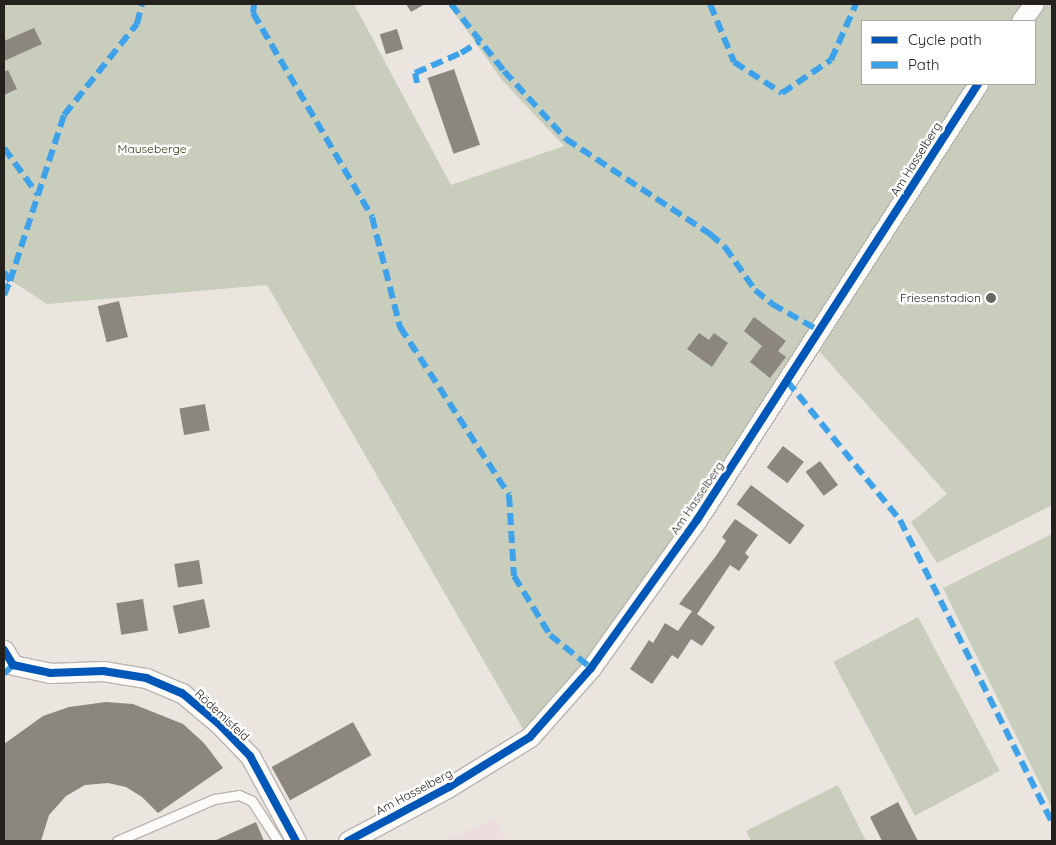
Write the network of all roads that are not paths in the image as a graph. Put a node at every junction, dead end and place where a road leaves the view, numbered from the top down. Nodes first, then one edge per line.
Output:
1 (1034, 4) edge
2 (1023, 20) edge
3 (977, 85) edge
4 (4, 650) edge
5 (117, 841) edge
6 (278, 841) edge
7 (296, 841) edge
8 (348, 841) edge

1 - 2 street
3 - 8 street, Am Hasselberg
4 - 7 street, Rödemisfeld
5 - 6 lane

